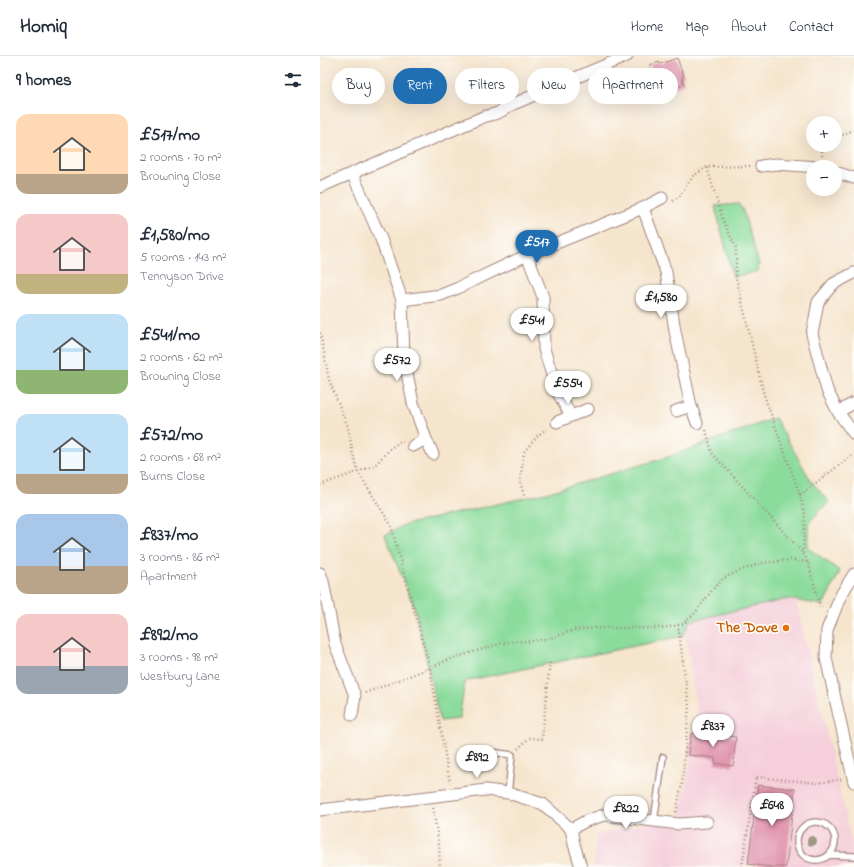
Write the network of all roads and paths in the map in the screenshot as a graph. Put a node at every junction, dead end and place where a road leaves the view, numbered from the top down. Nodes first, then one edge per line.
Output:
1 (627, 56) edge
2 (854, 130) edge
3 (842, 135) edge
4 (761, 166) joint
5 (806, 166) edge
6 (707, 167) junction
7 (352, 173) junction
8 (842, 174) edge
9 (854, 178) edge
10 (320, 187) edge
11 (662, 198) joint
12 (643, 208) junction
13 (527, 255) junction
14 (854, 273) edge
15 (402, 300) junction
16 (320, 333) edge
17 (854, 403) edge
18 (691, 406) junction
19 (588, 409) dead end
20 (676, 411) dead end
21 (838, 412) junction
22 (571, 416) junction
23 (557, 422) joint
24 (697, 423) joint
25 (854, 434) edge
26 (426, 439) junction
27 (413, 446) joint
28 (433, 454) dead end
29 (854, 454) edge
30 (358, 472) junction
31 (320, 485) edge
32 (524, 495) dead end
33 (800, 495) junction
34 (803, 553) junction
35 (808, 562) junction
36 (320, 573) edge
37 (854, 574) edge
38 (678, 625) junction
39 (827, 630) junction
40 (550, 662) dead end
41 (430, 668) junction
42 (356, 696) junction
43 (352, 715) dead end
44 (478, 750) dead end
45 (512, 755) junction
46 (663, 757) dead end
47 (853, 779) edge
48 (508, 793) junction
49 (452, 794) junction
50 (430, 796) junction
51 (320, 810) edge
52 (654, 821) junction
53 (707, 822) dead end
54 (674, 824) junction
55 (572, 829) junction
56 (829, 855) junction
57 (854, 856) edge
58 (440, 867) edge
59 (581, 867) edge
60 (742, 867) edge

1 - 7 street
2 - 3 path
4 - 5 street
4 - 6 path
6 - 11 path
6 - 33 path
7 - 10 street
7 - 15 street
8 - 9 street
11 - 12 street
12 - 13 street
12 - 18 street
13 - 15 street
13 - 22 street
14 - 21 street
15 - 26 street
16 - 30 path
17 - 21 street
18 - 20 street
18 - 24 street
19 - 22 street
21 - 25 street
22 - 23 street
23 - 32 path
24 - 34 path
26 - 27 street
26 - 28 street
27 - 30 path
29 - 33 path
30 - 31 path
30 - 41 path
33 - 34 path
34 - 35 path
35 - 38 path
35 - 39 path
36 - 42 street
37 - 39 street
38 - 41 path
38 - 54 path
39 - 47 street
40 - 45 path
41 - 42 path
41 - 49 path
42 - 43 street
44 - 45 lane
45 - 48 lane
46 - 52 lane
47 - 60 path
48 - 49 street
48 - 55 street
49 - 50 street
50 - 51 street
50 - 58 path
52 - 54 street
52 - 55 street
53 - 54 street
55 - 59 street
56 - 56 lane
56 - 57 lane

